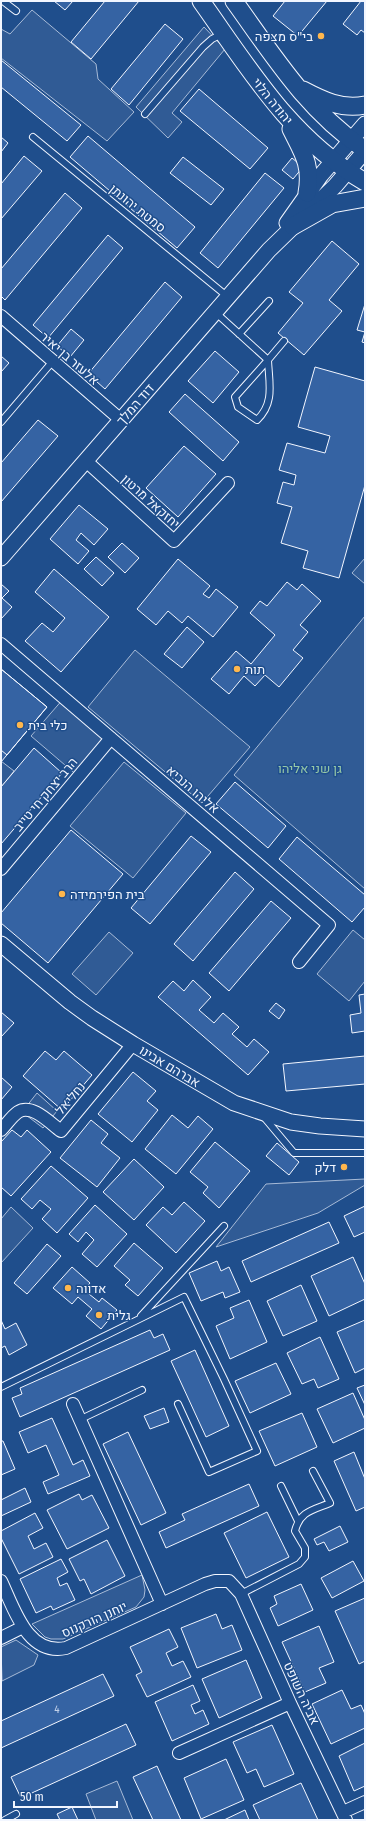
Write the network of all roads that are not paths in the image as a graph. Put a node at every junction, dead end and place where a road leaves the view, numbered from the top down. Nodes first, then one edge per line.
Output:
1 (4, 1) edge
2 (201, 1) edge
3 (234, 1) edge
4 (16, 11) dead end
5 (224, 33) junction
6 (295, 86) junction
7 (365, 105) edge
8 (282, 113) junction
9 (145, 114) dead end
10 (365, 124) edge
11 (33, 137) dead end
12 (350, 140) junction
13 (365, 151) edge
14 (333, 161) junction
15 (348, 172) junction
16 (365, 182) edge
17 (307, 193) junction
18 (365, 198) edge
19 (293, 226) junction
20 (269, 250) junction
21 (228, 297) junction
22 (269, 301) dead end
23 (215, 312) junction
24 (1, 316) edge
25 (239, 334) junction
26 (284, 341) dead end
27 (268, 360) junction
28 (53, 361) junction
29 (121, 420) junction
30 (1, 422) edge
31 (86, 461) junction
32 (228, 483) dead end
33 (1, 558) edge
34 (1, 644) edge
35 (112, 738) junction
36 (1, 869) edge
37 (1, 944) edge
38 (299, 962) dead end
39 (133, 1044) junction
40 (260, 1112) junction
41 (365, 1129) edge
42 (1, 1130) edge
43 (365, 1153) edge
44 (224, 1226) dead end
45 (139, 1319) junction
46 (1, 1387) edge
47 (142, 1390) dead end
48 (73, 1404) dead end
49 (178, 1404) dead end
50 (81, 1419) junction
51 (313, 1471) dead end
52 (281, 1486) dead end
53 (298, 1521) junction
54 (1, 1581) edge
55 (229, 1581) joint
56 (241, 1594) junction
57 (162, 1604) junction
58 (23, 1628) junction
59 (1, 1638) edge
60 (290, 1703) junction
61 (179, 1753) dead end
62 (365, 1802) edge
63 (16, 1814) dead end
64 (344, 1816) edge
65 (5, 1820) edge

1 - 4 lane
2 - 5 main road, יהודה הלוי
3 - 6 main road, יהודה הלוי
5 - 8 main road, יהודה הלוי
5 - 9 lane
6 - 7 main road
6 - 12 main road, יהודה הלוי
8 - 14 main road, יהודה הלוי
8 - 17 main road
10 - 12 street, דוד המלך
11 - 21 lane, סמטת יהונתן
12 - 13 main road, יהודה הלוי
12 - 14 street, דוד המלך
13 - 15 street, דוד המלך
14 - 15 main road, יהודה הלוי
14 - 17 street, דוד המלך
15 - 16 main road, יהודה הלוי
15 - 19 street, דוד המלך
17 - 20 street, דוד המלך
18 - 19 main road
19 - 20 street, דוד המלך
20 - 21 street, דוד המלך
21 - 23 street, דוד המלך
22 - 25 lane
23 - 25 lane
23 - 29 street, דוד המלך
24 - 28 street, אלעזר בן יאיר
25 - 27 lane
26 - 27 lane
27 - 27 lane
28 - 29 street, אלעזר בן יאיר
28 - 30 lane
29 - 31 street, דוד המלך
31 - 32 street, יחזקאל מרטון
31 - 33 street, דוד המלך
34 - 35 street, אליהו הנביא
35 - 36 street, הרב יצחק חי טייב
35 - 38 street, אליהו הנביא
37 - 39 street, אברהם אבינו
39 - 40 street, אברהם אבינו
39 - 42 street, נחליאל
40 - 41 street, אברהם אבינו
40 - 43 lane
44 - 45 lane
45 - 46 lane
45 - 49 lane
47 - 50 lane
48 - 50 street
50 - 57 street
51 - 53 lane
52 - 53 lane
53 - 56 lane
54 - 58 street, יוחנן הורקנוס
55 - 56 street, אביה השופט
55 - 57 street, יוחנן הורקנוס
56 - 60 street, אביה השופט
57 - 58 street, יוחנן הורקנוס
58 - 59 street
60 - 61 street
60 - 64 street, אביה השופט
62 - 64 street
63 - 65 lane

